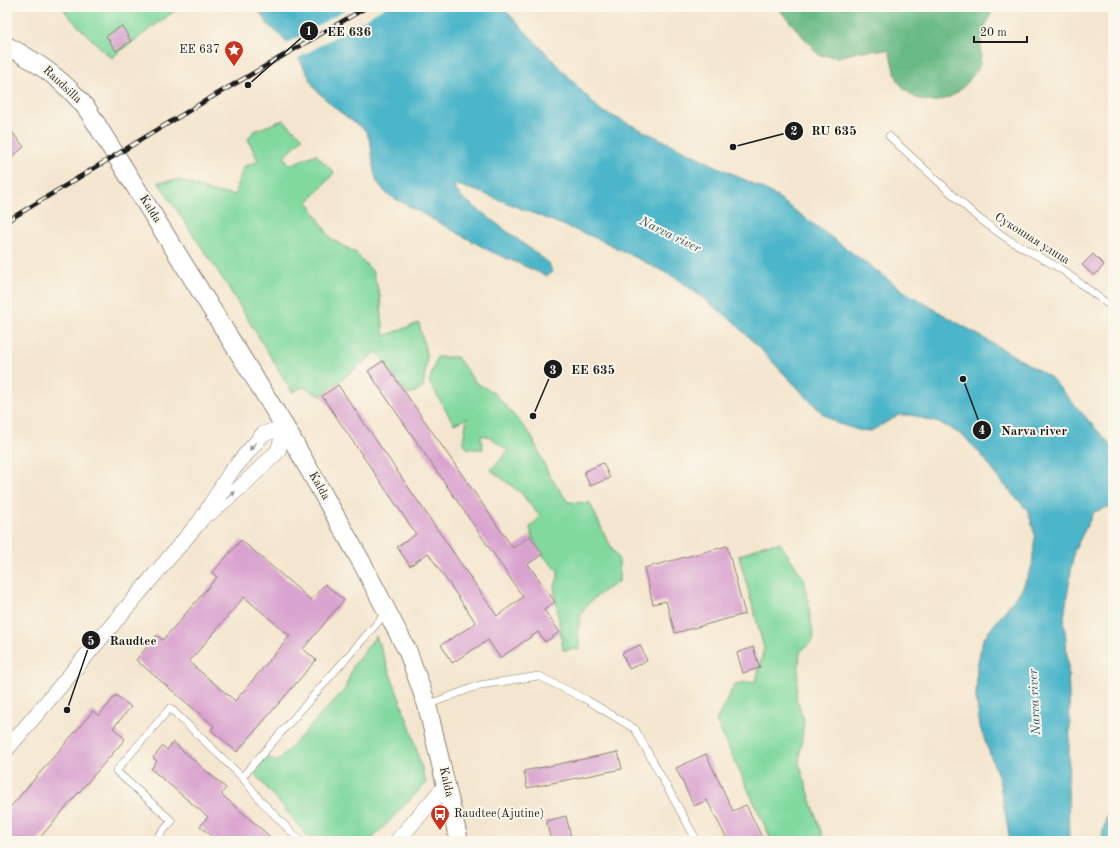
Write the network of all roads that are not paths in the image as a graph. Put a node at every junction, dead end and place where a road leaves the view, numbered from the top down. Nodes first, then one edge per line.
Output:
1 (7, 46) edge
2 (889, 136) dead end
3 (118, 158) joint
4 (1113, 308) edge
5 (285, 427) junction
6 (202, 520) junction
7 (387, 612) junction
8 (427, 705) junction
9 (7, 749) edge
10 (242, 777) junction
11 (447, 784) junction
12 (154, 841) edge
13 (300, 841) edge
14 (397, 841) edge
15 (459, 841) edge
16 (697, 841) edge

1 - 3 street, Raudsilla
2 - 4 lane, Суконная улица
3 - 5 street, Kalda
6 -> 5 street
5 -> 6 street
5 - 7 street, Kalda
6 - 9 street
7 - 8 street, Kalda
7 - 10 lane
8 - 11 street, Kalda
8 - 16 lane
10 - 12 lane
10 - 13 lane
11 - 14 street
11 - 15 street, Kalda

